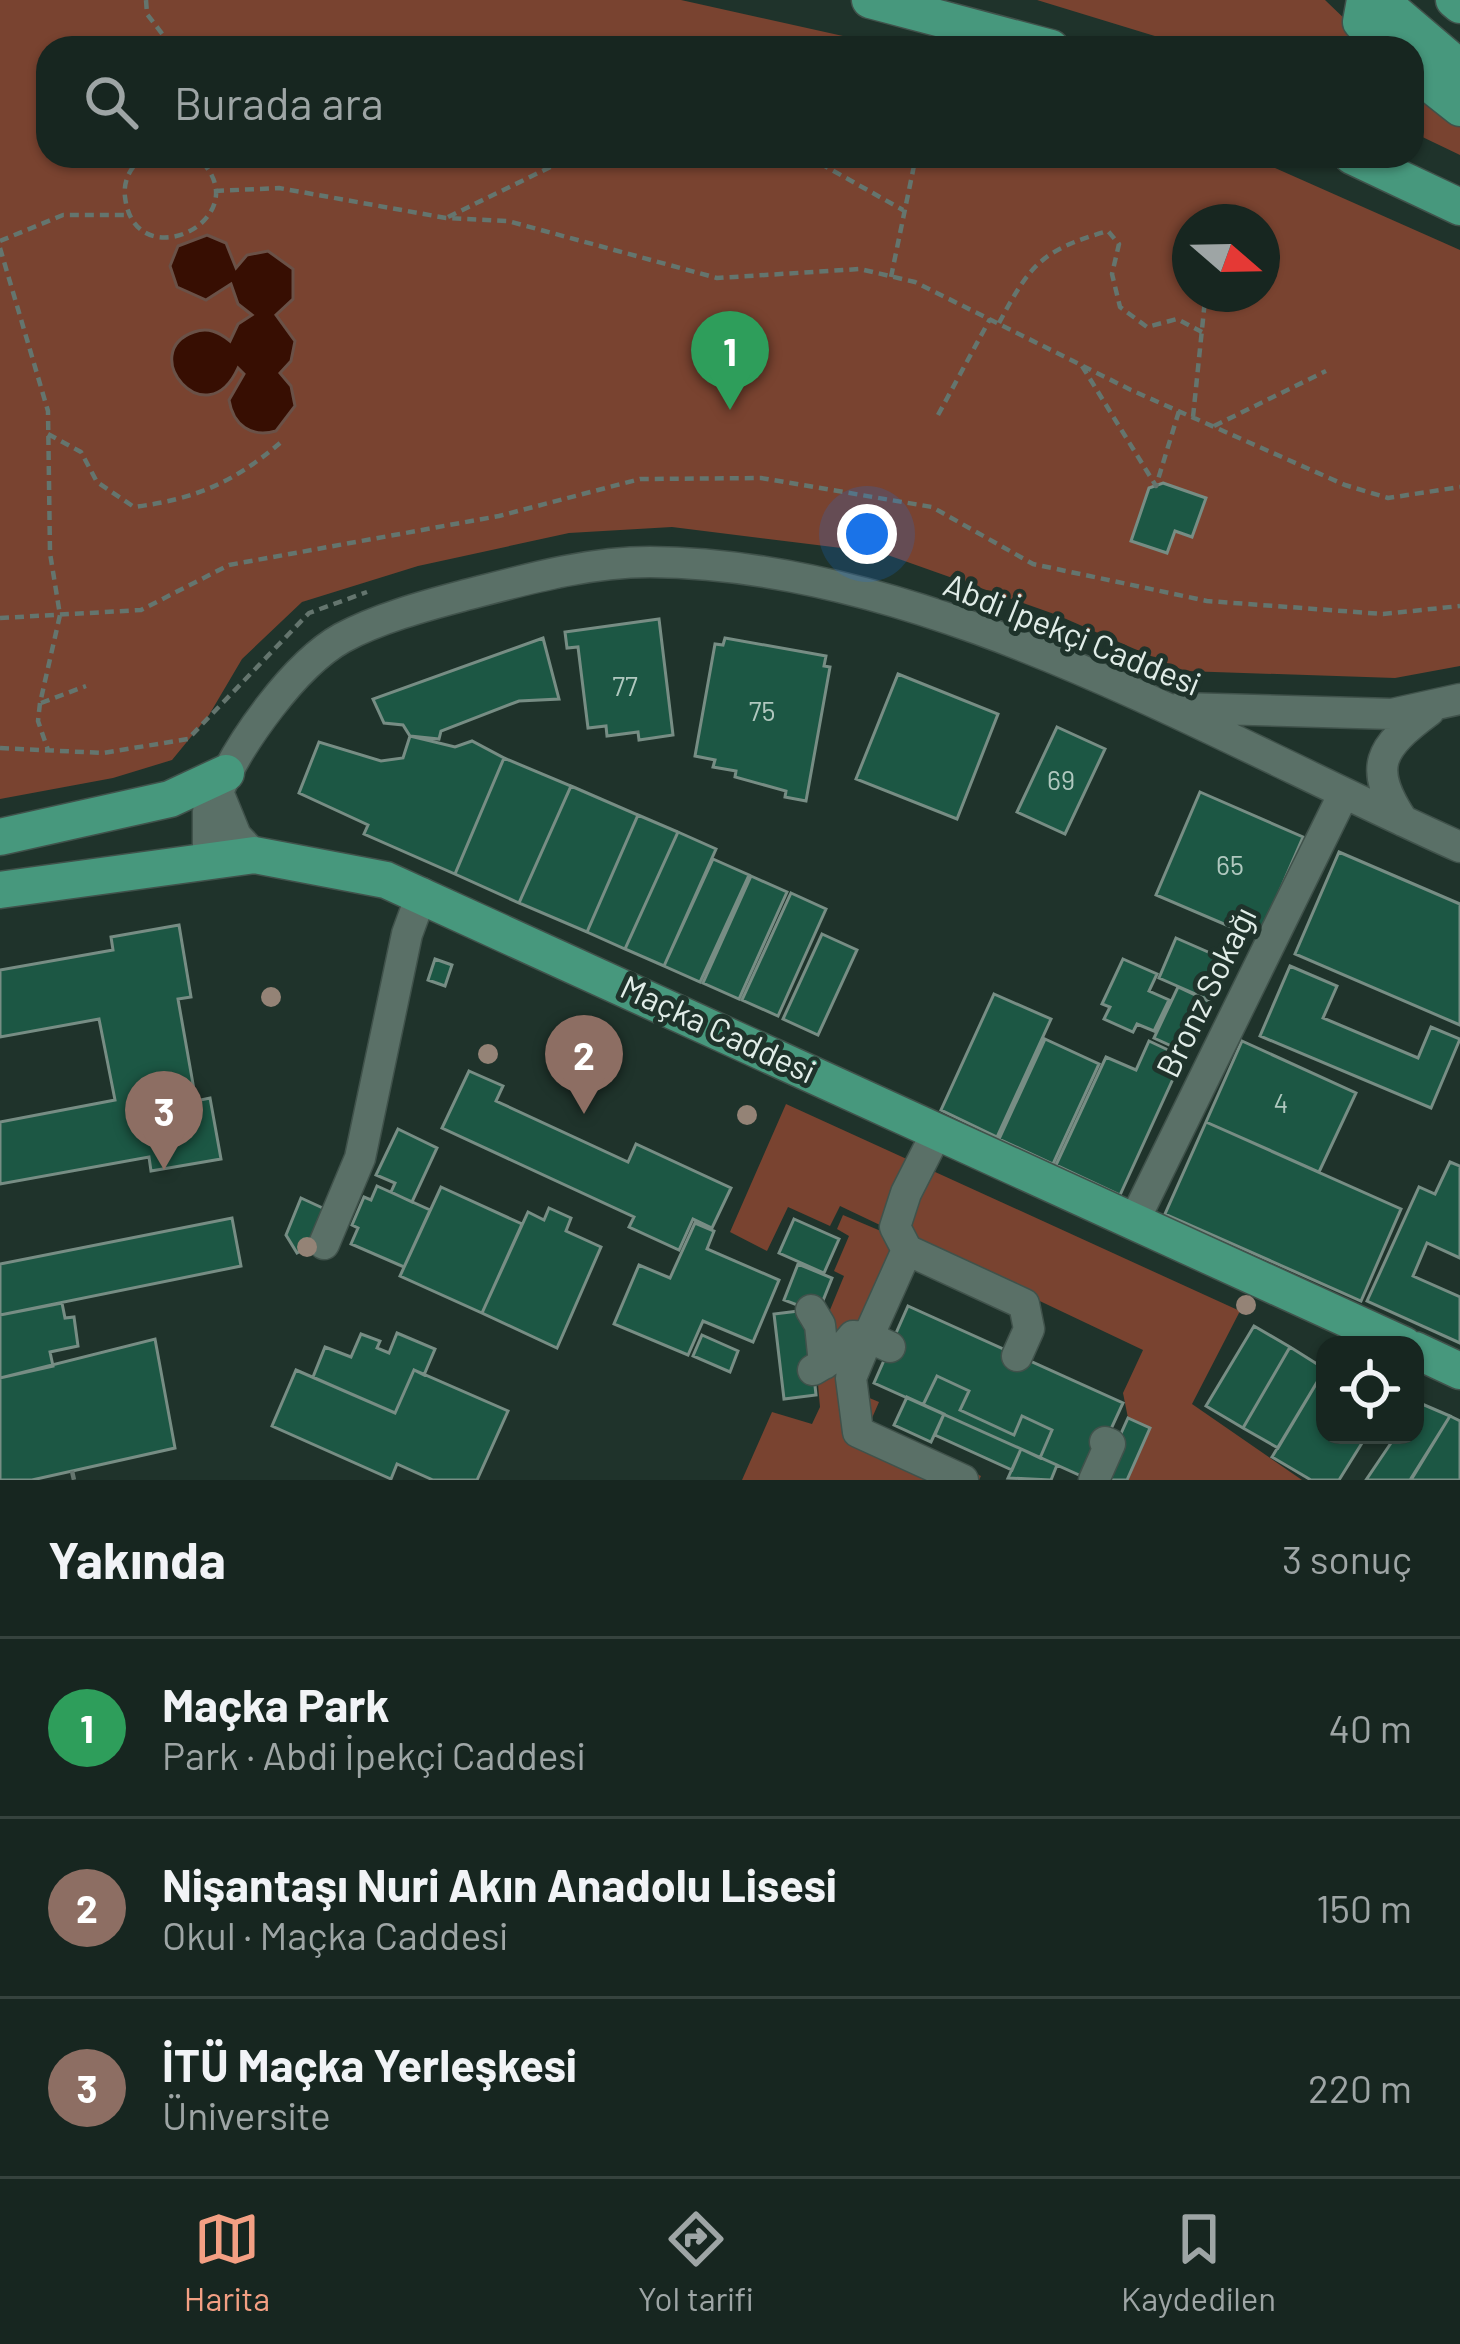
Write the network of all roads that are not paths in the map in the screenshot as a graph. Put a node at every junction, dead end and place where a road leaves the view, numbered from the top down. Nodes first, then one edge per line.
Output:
1 (870, 0) edge
2 (1365, 0) edge
3 (1380, 0) edge
4 (1415, 0) edge
5 (954, 10) edge
6 (1020, 36) edge
7 (1374, 36) edge
8 (1422, 36) edge
9 (1424, 37) edge
10 (1460, 38) edge
11 (1460, 68) edge
12 (1424, 80) edge
13 (1460, 108) edge
14 (1377, 168) edge
15 (1460, 207) edge
16 (1449, 702) edge
17 (1168, 708) junction
18 (222, 782) junction
19 (1343, 795) junction
20 (1403, 821) junction
21 (0, 836) edge
22 (1460, 847) edge
23 (254, 855) junction
24 (208, 858) junction
25 (0, 890) edge
26 (422, 893) junction
27 (938, 1130) junction
28 (1134, 1221) junction
29 (324, 1244) dead end
30 (907, 1250) junction
31 (1384, 1336) edge
32 (816, 1341) dead end
33 (879, 1342) junction
34 (1424, 1354) edge
35 (1018, 1356) dead end
36 (1460, 1371) edge
37 (963, 1480) edge

1 - 5 main road
2 - 7 main road
3 - 8 main road
4 - 10 main road
5 - 6 main road
9 - 11 main road
12 - 13 main road
14 - 15 main road
16 - 17 street
16 - 20 street
17 - 18 street, Abdi İpekçi Caddesi
17 - 19 street, Abdi İpekçi Caddesi
18 - 21 main road
18 - 23 street
18 - 24 street, Abdi İpekçi Caddesi
19 - 20 street, Abdi İpekçi Caddesi
19 - 28 street, Bronz Sokağı
20 - 22 street, Abdi İpekçi Caddesi
23 - 24 main road, Maçka Caddesi
23 - 26 main road, Maçka Caddesi
24 - 25 main road, Maçka Caddesi
26 - 27 main road, Maçka Caddesi
26 - 29 street
27 - 28 main road, Maçka Caddesi
27 - 30 street
28 - 31 main road, Maçka Caddesi
30 - 33 street
30 - 35 street
32 - 33 street
33 - 37 street
34 - 36 main road

